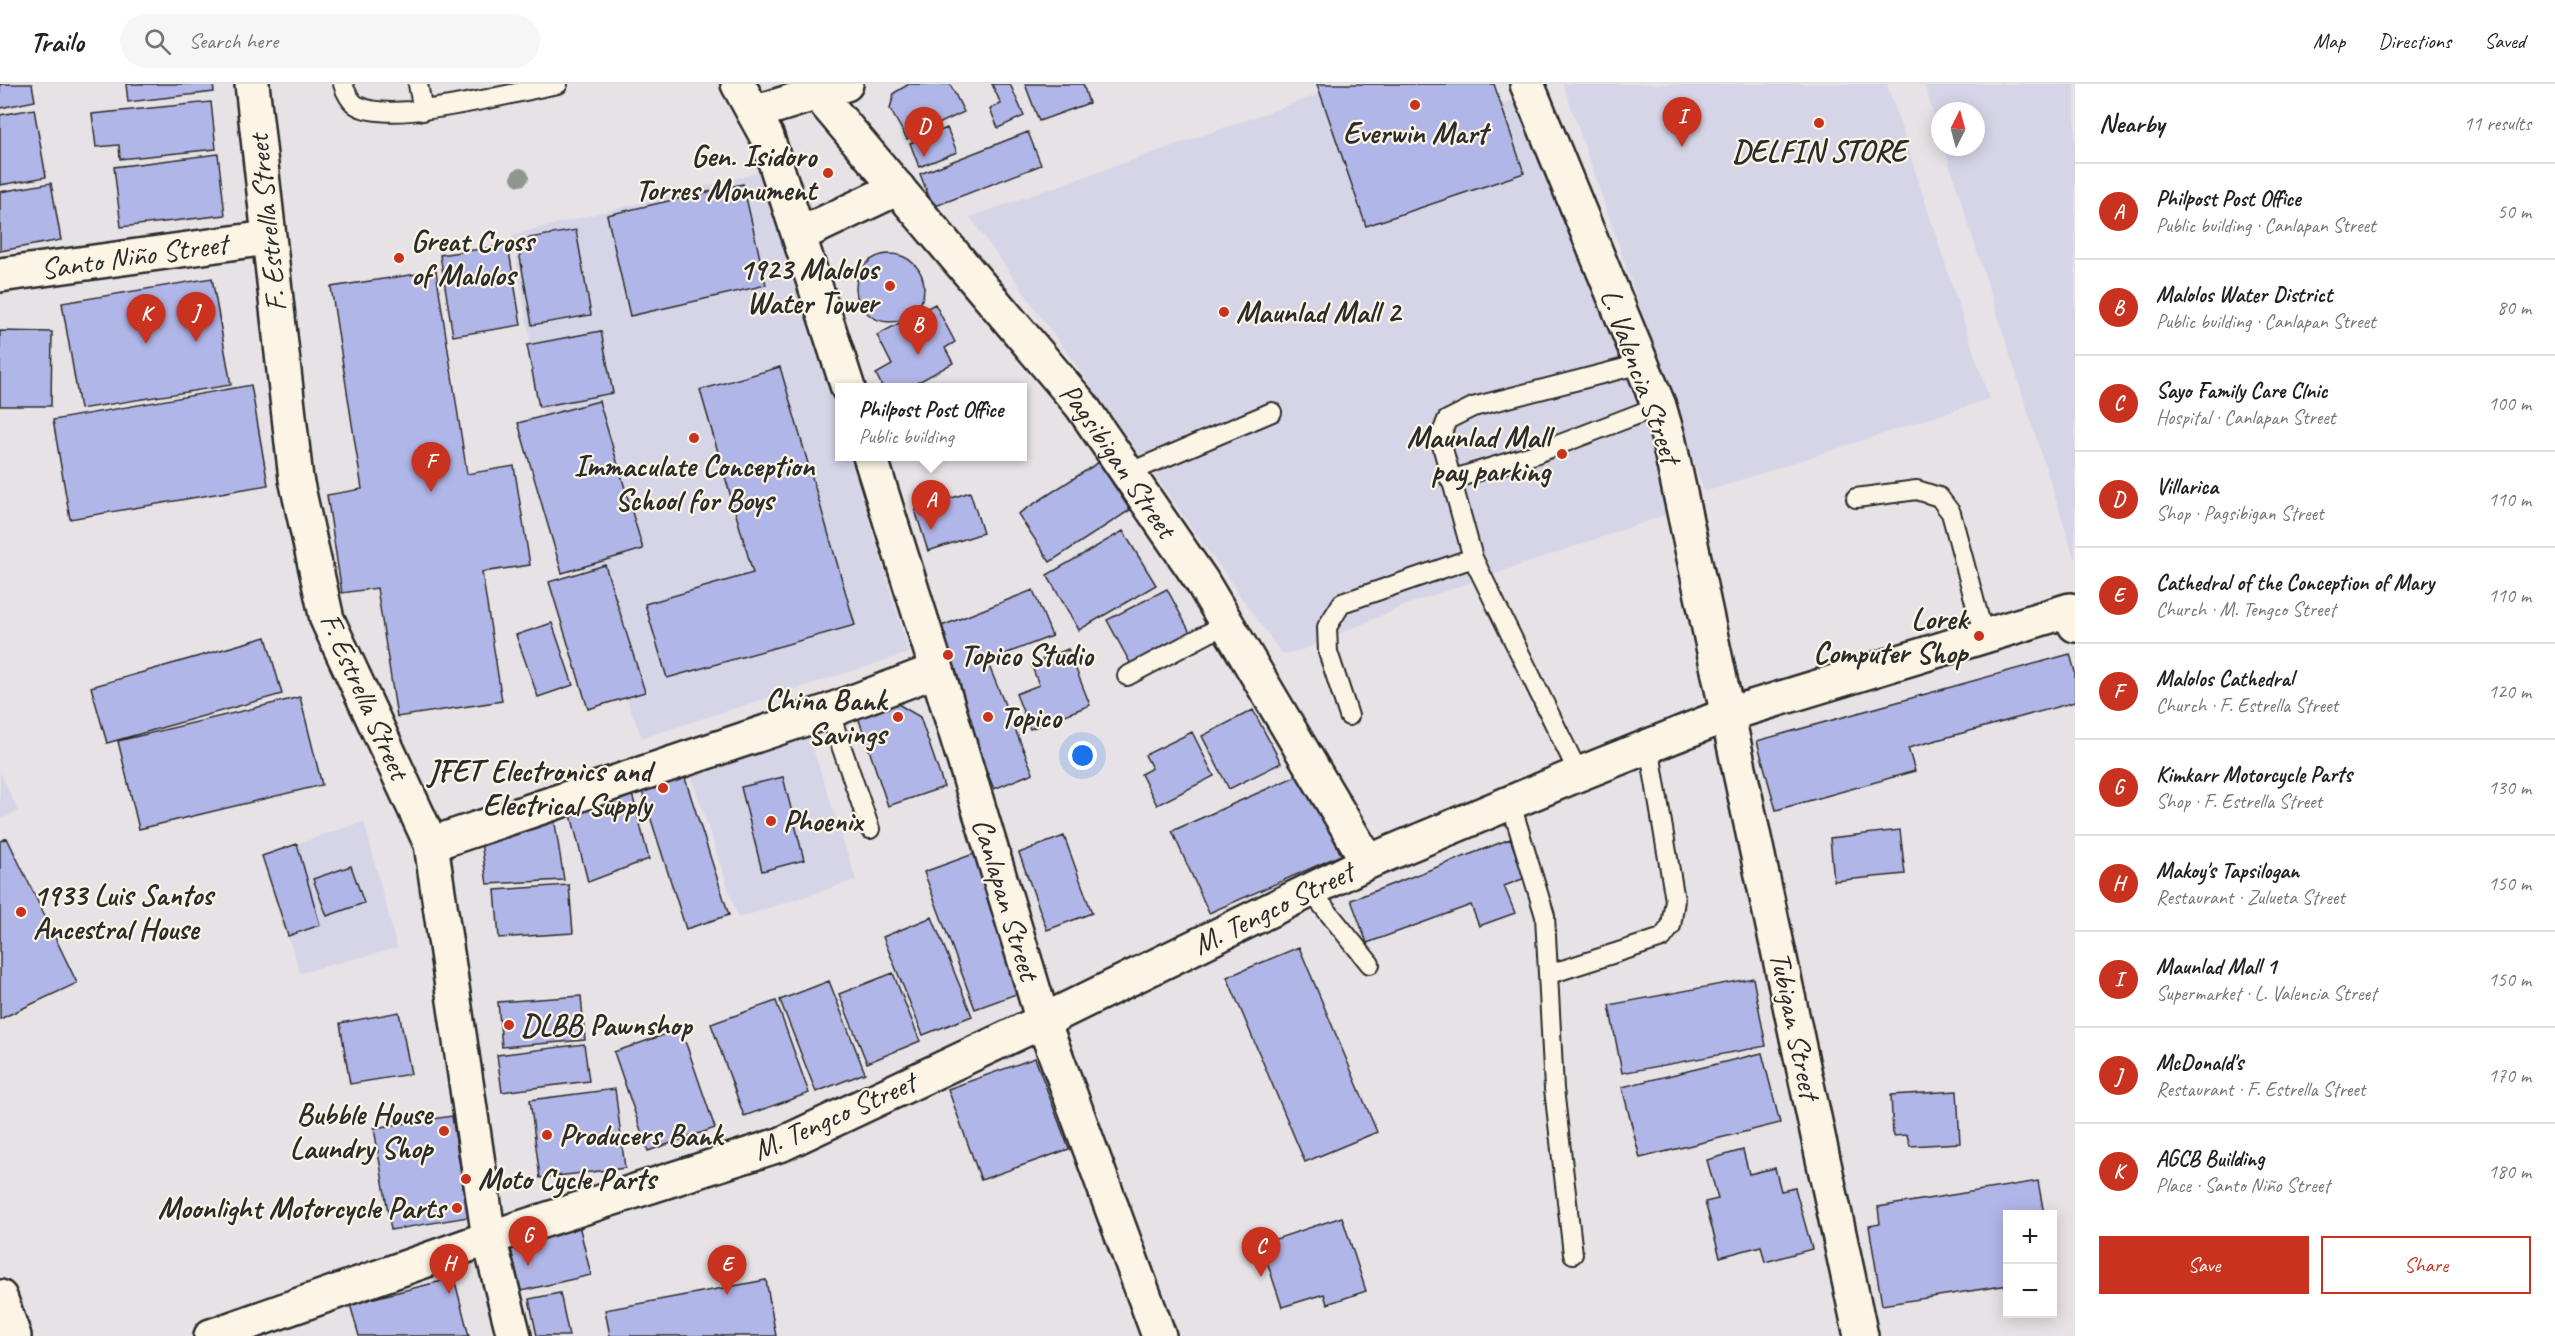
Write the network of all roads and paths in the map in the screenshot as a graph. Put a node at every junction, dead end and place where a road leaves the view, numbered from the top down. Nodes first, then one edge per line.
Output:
1 (252, 84) edge
2 (343, 84) edge
3 (418, 84) edge
4 (558, 84) edge
5 (738, 84) edge
6 (1527, 84) edge
7 (506, 89) edge
8 (832, 89) edge
9 (423, 111) junction
10 (754, 113) junction
11 (898, 188) junction
12 (799, 235) junction
13 (268, 238) junction
14 (0, 275) edge
15 (1641, 364) junction
16 (847, 383) edge
17 (1659, 406) junction
18 (1272, 412) dead end
19 (872, 461) edge
20 (1128, 472) junction
21 (1450, 480) junction
22 (1856, 498) dead end
23 (1473, 558) junction
24 (2073, 617) edge
25 (1226, 624) junction
26 (1984, 636) junction
27 (938, 670) junction
28 (1127, 676) dead end
29 (829, 711) junction
30 (1729, 714) junction
31 (1349, 717) dead end
32 (1649, 746) junction
33 (1578, 774) junction
34 (1511, 804) junction
35 (870, 829) dead end
36 (431, 844) junction
37 (1368, 862) junction
38 (1310, 890) junction
39 (1370, 964) dead end
40 (1550, 974) junction
41 (1042, 1021) junction
42 (489, 1238) junction
43 (1573, 1254) dead end
44 (0, 1298) edge
45 (14, 1336) edge
46 (211, 1336) edge
47 (514, 1336) edge
48 (1159, 1336) edge
49 (1862, 1336) edge

1 - 13 street, F. Estrella Street
2 - 9 lane
3 - 9 lane
4 - 7 lane
5 - 10 street
6 - 15 street, L. Valencia Street
7 - 9 lane
8 - 10 street
8 - 11 street, Pagsibigan Street
10 - 12 street
11 - 12 street
11 - 20 street, Pagsibigan Street
12 - 16 street
13 - 14 street, Santo Niño Street
13 - 36 street, F. Estrella Street
15 - 17 street, L. Valencia Street
15 - 21 lane
17 - 21 lane
17 - 30 street, L. Valencia Street
18 - 20 lane
19 - 27 street, Canlapan Street
20 - 25 street, Pagsibigan Street
21 - 23 lane
22 - 26 lane
23 - 31 lane
23 - 33 lane
24 - 26 street, M. Tengco Street
25 - 28 lane
25 - 37 street, Pagsibigan Street
26 - 30 street, M. Tengco Street
27 - 29 street
27 - 41 street, Canlapan Street
29 - 35 lane
29 - 36 street
30 - 32 street, M. Tengco Street
30 - 49 street, Tubigan Street
32 - 33 street, M. Tengco Street
32 - 40 lane
33 - 34 street, M. Tengco Street
34 - 37 street, M. Tengco Street
34 - 40 lane
36 - 42 street, F. Estrella Street
37 - 38 street, M. Tengco Street
38 - 39 lane
38 - 41 street, M. Tengco Street
40 - 43 lane
41 - 42 street, M. Tengco Street
41 - 48 street, Canlapan Street
42 - 46 street, M. Tengco Street
42 - 47 street, F. Estrella Street
44 - 45 street

